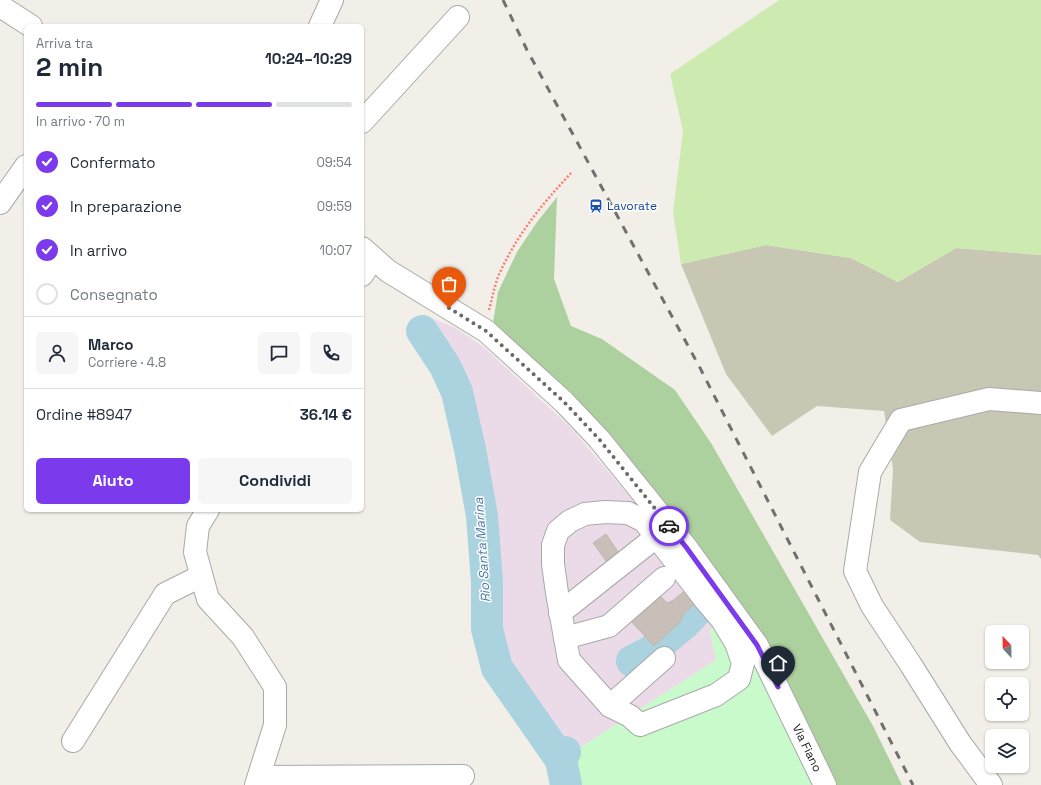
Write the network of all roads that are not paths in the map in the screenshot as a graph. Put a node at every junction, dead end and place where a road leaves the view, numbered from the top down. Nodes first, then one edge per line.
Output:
1 (332, 0) edge
2 (0, 6) edge
3 (458, 17) dead end
4 (28, 24) edge
5 (321, 24) edge
6 (364, 120) edge
7 (24, 169) edge
8 (0, 203) edge
9 (366, 260) edge
10 (1041, 403) edge
11 (207, 512) edge
12 (656, 537) junction
13 (201, 576) junction
14 (664, 578) dead end
15 (712, 596) junction
16 (560, 613) junction
17 (565, 638) junction
18 (664, 658) dead end
19 (610, 706) junction
20 (73, 741) dead end
21 (462, 776) dead end
22 (257, 781) edge
23 (824, 785) edge
24 (991, 785) edge

1 - 5 street
2 - 4 street
3 - 6 street
7 - 8 street
9 - 15 street, Via Fiano
10 - 24 street
11 - 13 street
12 - 15 street
12 - 16 street
12 - 16 street
13 - 20 street
13 - 22 street
14 - 17 street
15 - 19 street
15 - 23 street, Via Fiano
16 - 17 street
17 - 19 street
18 - 19 street
21 - 22 street

